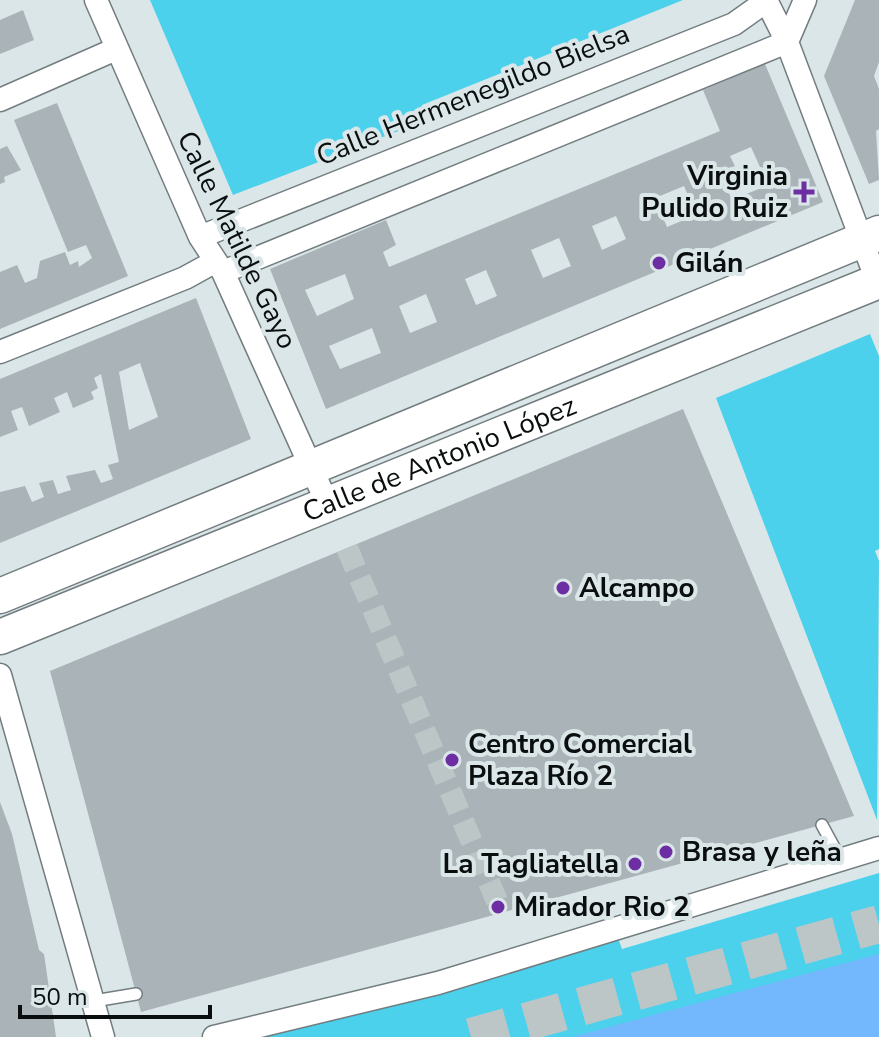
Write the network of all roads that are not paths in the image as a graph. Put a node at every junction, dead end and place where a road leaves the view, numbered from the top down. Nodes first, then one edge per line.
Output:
1 (96, 0) edge
2 (805, 0) edge
3 (766, 1) edge
4 (787, 42) junction
5 (116, 49) junction
6 (0, 100) edge
7 (200, 237) junction
8 (870, 237) edge
9 (218, 267) junction
10 (879, 283) edge
11 (0, 352) edge
12 (310, 467) junction
13 (328, 505) junction
14 (0, 596) edge
15 (0, 637) edge
16 (0, 675) edge
17 (822, 825) dead end
18 (879, 848) edge
19 (841, 860) junction
20 (136, 994) dead end
21 (94, 1001) junction
22 (102, 1033) edge
23 (214, 1037) edge

1 - 5 street, Calle Matilde Gayo
2 - 4 street
3 - 4 street
3 - 7 street, Calle Hermenegildo Bielsa
4 - 8 street
4 - 9 street
5 - 6 street
5 - 7 street, Calle Matilde Gayo
7 - 9 street, Calle Matilde Gayo
8 - 10 street, Calle de Antonio López
8 - 12 main road, Calle de Antonio López
9 - 11 street
9 - 12 street, Calle Matilde Gayo
10 - 13 main road, Calle de Antonio López
12 - 13 street, Calle Matilde Gayo
12 - 14 main road, Calle de Antonio López
13 - 15 main road, Calle de Antonio López
16 - 21 street
17 - 19 lane
18 - 19 street
19 - 23 street
20 - 21 lane
21 - 22 street

